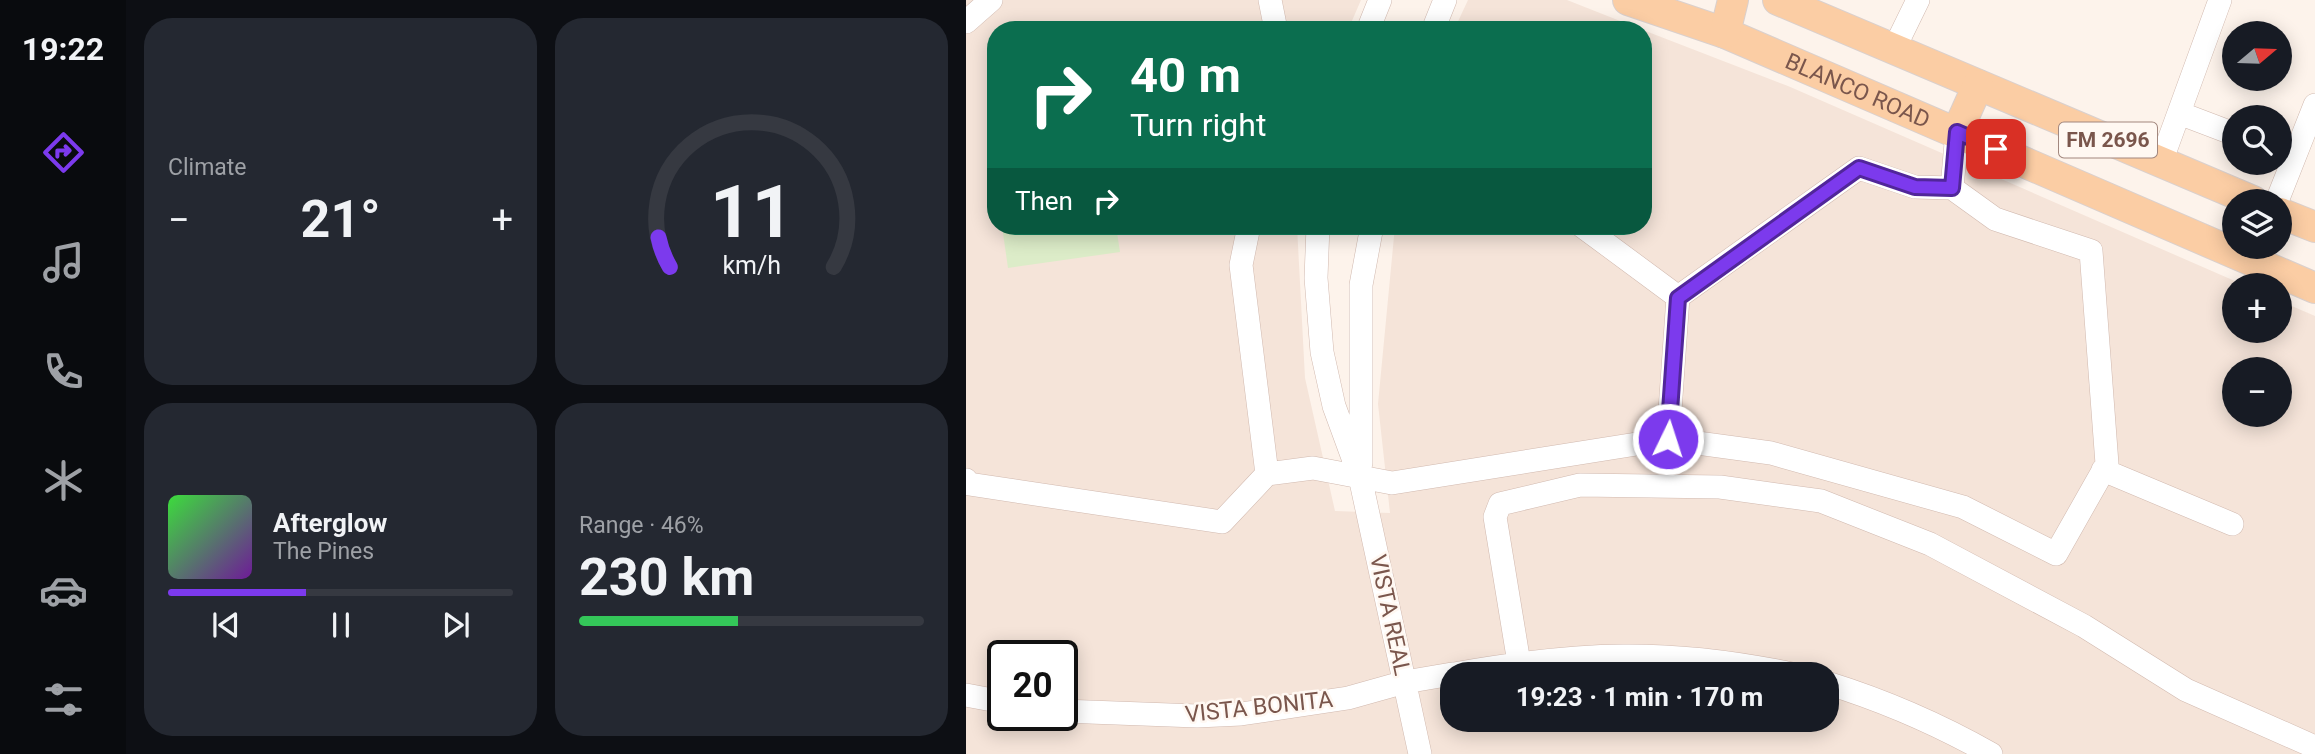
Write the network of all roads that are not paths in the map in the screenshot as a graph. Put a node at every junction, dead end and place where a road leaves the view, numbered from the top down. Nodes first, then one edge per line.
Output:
1 (991, 0) edge
2 (1270, 0) edge
3 (1380, 0) edge
4 (1445, 0) edge
5 (1628, 0) edge
6 (1733, 0) edge
7 (1778, 0) edge
8 (1918, 0) edge
9 (2220, 0) edge
10 (1274, 21) edge
11 (1371, 21) edge
12 (1437, 21) edge
13 (966, 22) edge
14 (1725, 33) junction
15 (1894, 49) junction
16 (1978, 85) junction
17 (2315, 105) edge
18 (2179, 114) junction
19 (2222, 129) edge
20 (1957, 132) junction
21 (2306, 152) edge
22 (2161, 162) junction
23 (1952, 188) junction
24 (2225, 189) edge
25 (2284, 189) edge
26 (2292, 218) edge
27 (2315, 227) edge
28 (1247, 235) edge
29 (1318, 235) edge
30 (1370, 235) edge
31 (1594, 235) edge
32 (2222, 240) edge
33 (2263, 259) edge
34 (2315, 288) edge
35 (1678, 298) junction
36 (1668, 439) junction
37 (2104, 470) junction
38 (1267, 474) junction
39 (1360, 477) junction
40 (966, 480) edge
41 (2232, 524) dead end
42 (1519, 662) edge
43 (1529, 662) edge
44 (1725, 662) edge
45 (1440, 676) edge
46 (1405, 682) junction
47 (1839, 687) edge
48 (966, 695) edge
49 (987, 699) edge
50 (1078, 712) edge
51 (2315, 747) edge
52 (1420, 754) edge
53 (1991, 754) edge

1 - 13 street
2 - 10 street
3 - 11 street
4 - 12 street
5 - 14 main road, BLANCO ROAD / FM 2696
6 - 14 main road
7 - 15 main road, FM 2696
8 - 15 street
9 - 18 street
14 - 20 main road, BLANCO ROAD / FM 2696
15 - 16 main road, FM 2696
16 - 20 main road
16 - 22 main road, FM 2696
17 - 21 street
18 - 19 street
18 - 22 street
20 - 23 street
20 - 32 main road, BLANCO ROAD / FM 2696
21 - 25 street
22 - 24 main road, FM 2696
23 - 35 street
23 - 37 street
26 - 27 main road
28 - 38 street
29 - 39 street, VISTA REAL
30 - 39 street, VISTA REAL
31 - 35 street
33 - 34 main road, BLANCO ROAD / FM 2696
35 - 36 street
36 - 37 street
36 - 39 street
37 - 41 street
38 - 39 street
38 - 40 street
39 - 46 street, VISTA REAL
42 - 51 street
43 - 44 street, VISTA BONITA
45 - 46 street, VISTA BONITA
46 - 50 street, VISTA BONITA
46 - 52 street, VISTA REAL
47 - 53 street
48 - 49 street

